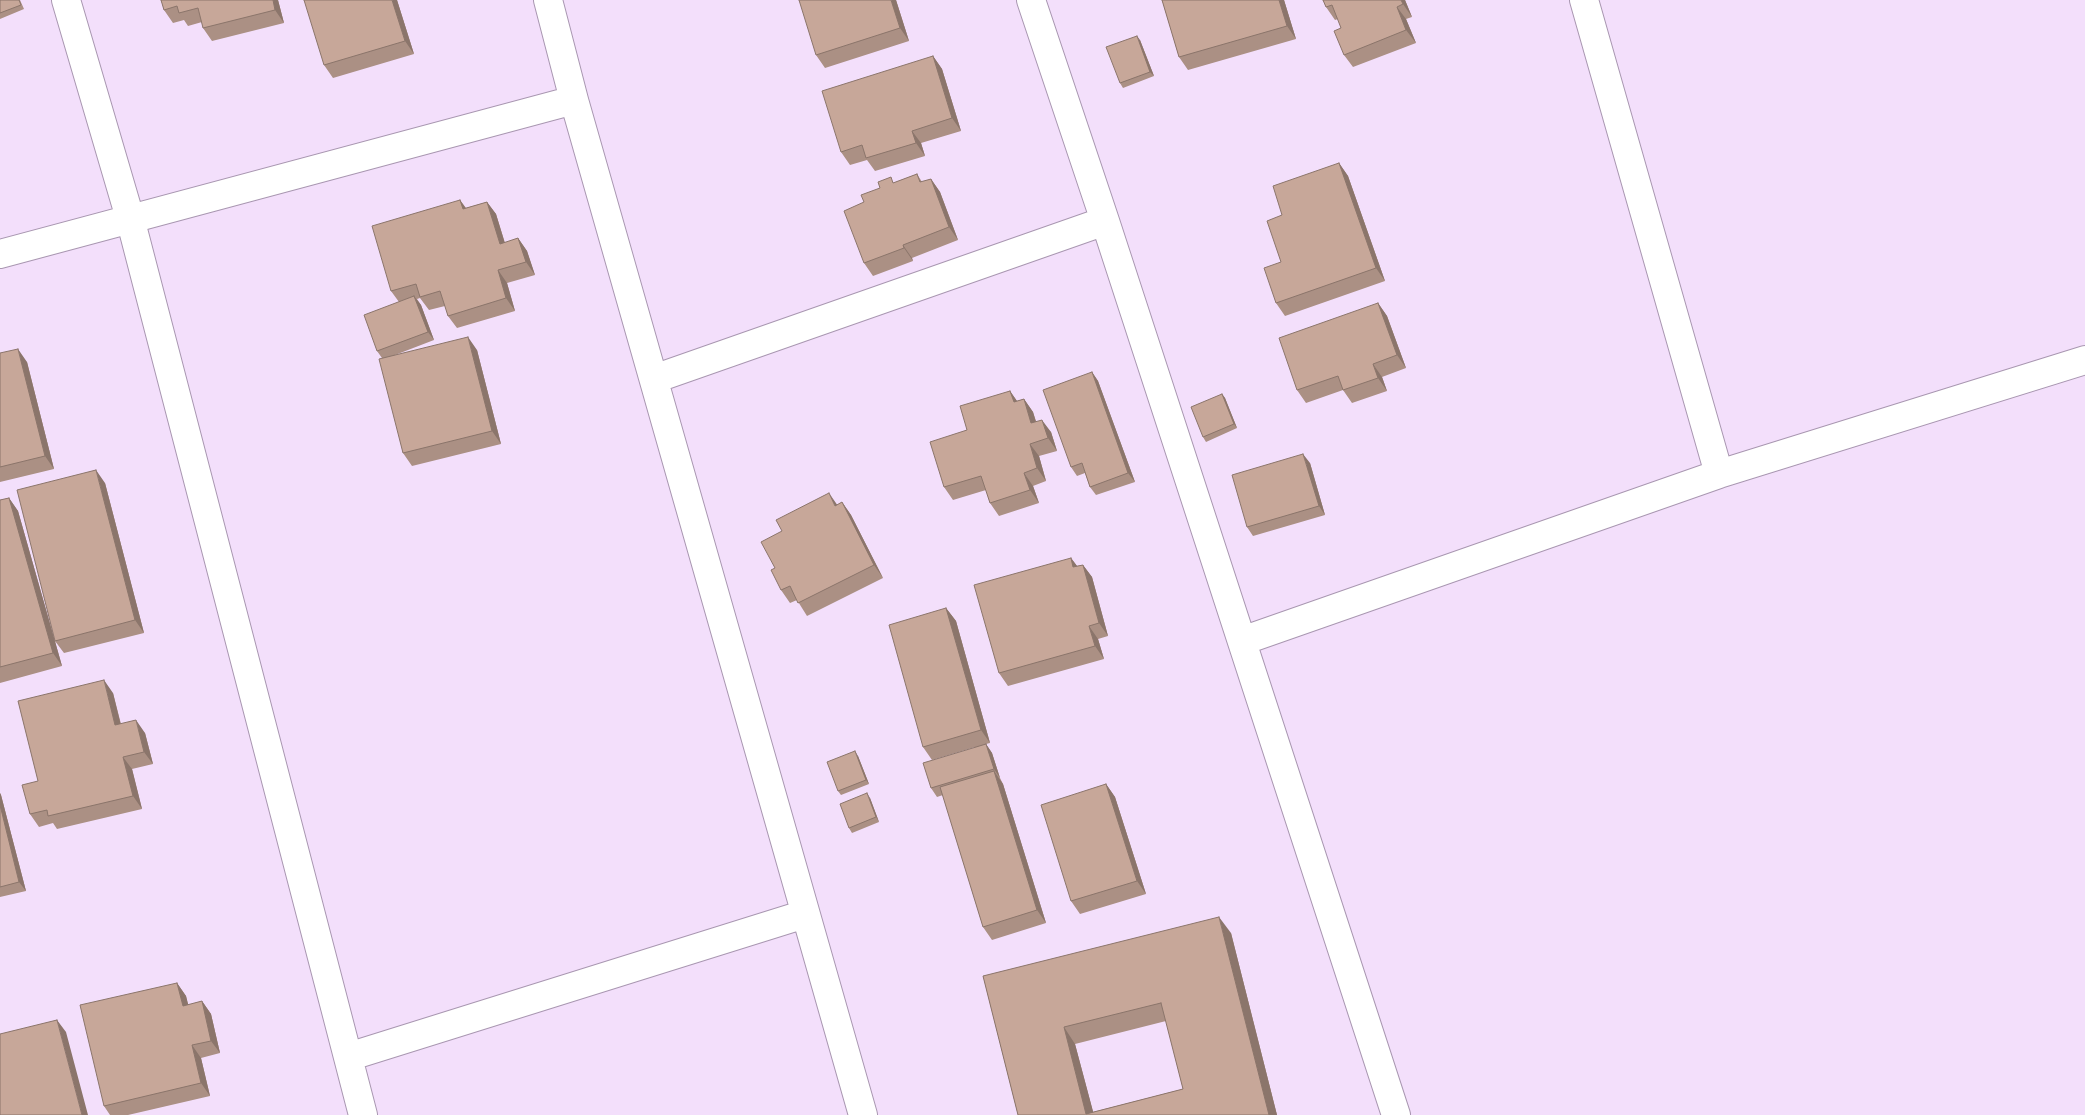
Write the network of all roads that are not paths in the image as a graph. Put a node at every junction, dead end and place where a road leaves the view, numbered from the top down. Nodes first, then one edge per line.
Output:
1 (66, 0) edge
2 (548, 0) edge
3 (1031, 0) edge
4 (1584, 0) edge
5 (574, 100) junction
6 (130, 218) junction
7 (1105, 221) junction
8 (0, 254) edge
9 (2084, 365) edge
10 (654, 378) junction
11 (1719, 474) junction
12 (1242, 641) junction
13 (805, 914) junction
14 (348, 1058) junction
15 (363, 1115) edge
16 (863, 1115) edge
17 (1396, 1115) edge

1 - 6 street
2 - 5 street
3 - 7 street
4 - 11 street
5 - 6 street
5 - 10 street
6 - 8 street
6 - 14 street
7 - 10 street
7 - 12 street
9 - 11 street
10 - 13 street
11 - 12 street
12 - 17 street
13 - 14 street
13 - 16 street
14 - 15 street

